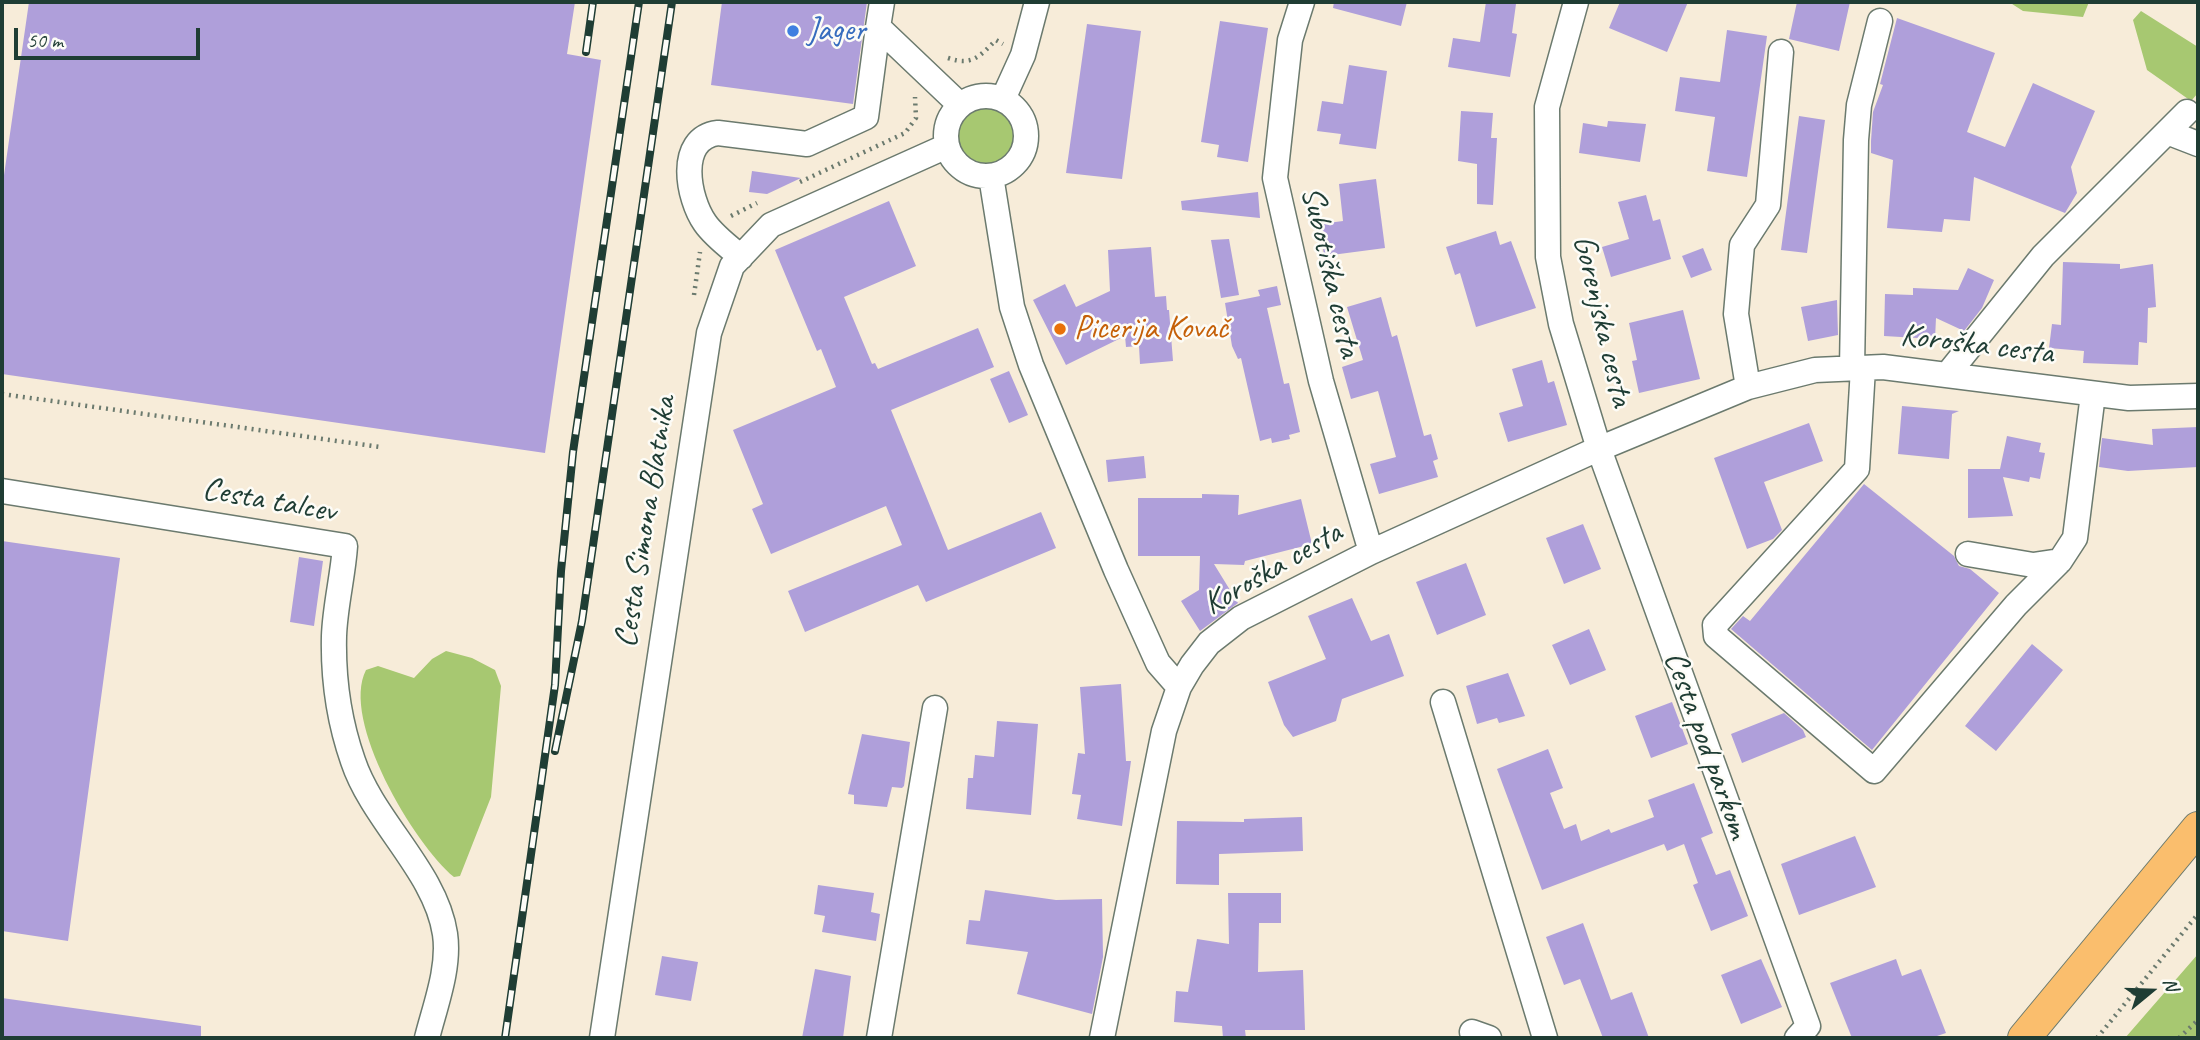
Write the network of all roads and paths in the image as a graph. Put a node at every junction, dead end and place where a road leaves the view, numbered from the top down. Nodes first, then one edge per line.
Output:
1 (882, 2) edge
2 (1037, 2) edge
3 (1302, 2) edge
4 (1576, 2) edge
5 (1880, 21) dead end
6 (878, 27) junction
7 (1780, 52) dead end
8 (1023, 55) junction
9 (925, 72) junction
10 (1003, 99) junction
11 (960, 105) junction
12 (2187, 112) dead end
13 (2167, 132) junction
14 (2198, 144) edge
15 (947, 146) junction
16 (991, 176) junction
17 (795, 185) dead end
18 (758, 202) dead end
19 (715, 233) junction
20 (741, 257) junction
21 (693, 306) dead end
22 (1857, 368) junction
23 (1947, 375) junction
24 (1748, 387) junction
25 (2, 394) edge
26 (2093, 394) junction
27 (2198, 396) edge
28 (380, 447) dead end
29 (1599, 449) junction
30 (2, 491) edge
31 (1371, 552) junction
32 (1968, 554) dead end
33 (2060, 561) junction
34 (1179, 687) junction
35 (1443, 702) dead end
36 (935, 708) dead end
37 (2198, 828) edge
38 (2198, 914) edge
39 (2198, 1020) edge
40 (426, 1038) edge
41 (602, 1038) edge
42 (879, 1038) edge
43 (1102, 1038) edge
44 (1545, 1038) edge
45 (1797, 1038) edge
46 (2024, 1038) edge
47 (2096, 1038) edge
48 (2179, 1038) edge

1 - 6 street
2 - 8 street
3 - 31 street, Subotiška cesta
4 - 29 street, Gorenjska cesta
5 - 22 street
6 - 9 street
6 - 19 street
7 - 24 street
8 - 9 path
8 - 10 street
9 - 11 street
9 - 17 path
10 - 11 street
10 - 16 street
11 - 15 street
12 - 13 street
13 - 14 street
13 - 23 street
15 - 16 street
15 - 20 street, Cesta Simona Blatnika
16 - 34 street
18 - 19 path
19 - 20 street
19 - 21 path
20 - 41 street, Cesta Simona Blatnika
22 - 23 street, Koroška cesta
22 - 24 street, Koroška cesta
22 - 33 street
23 - 26 street, Koroška cesta
24 - 29 street, Koroška cesta
25 - 28 path
26 - 27 street, Koroška cesta
26 - 33 street
29 - 31 street, Koroška cesta
29 - 45 street, Cesta pod parkom
30 - 40 street, Cesta talcev
31 - 34 street, Koroška cesta
32 - 33 street
34 - 43 street, Koroška cesta
35 - 44 street
36 - 42 street
37 - 46 main road
38 - 47 path
39 - 48 path

